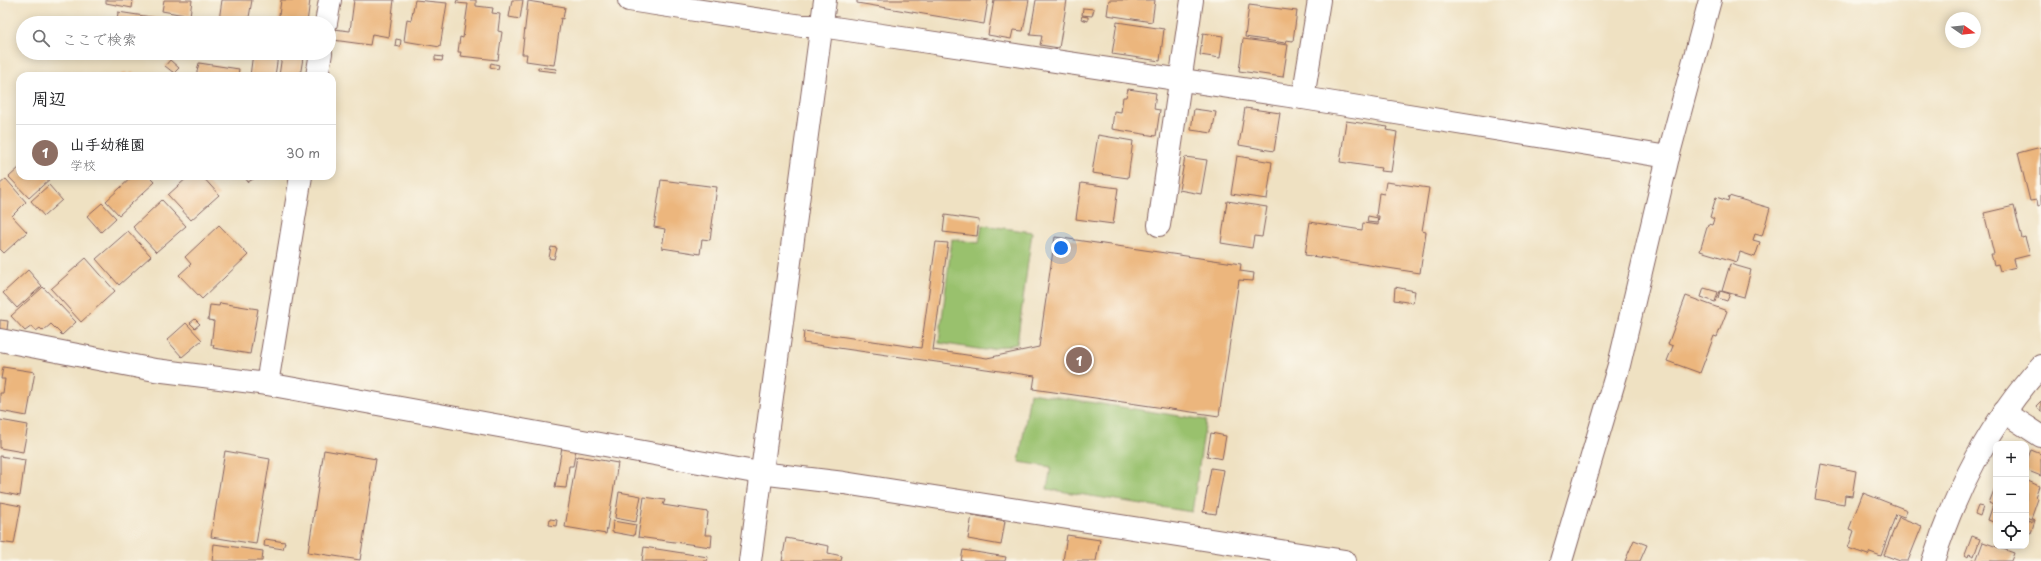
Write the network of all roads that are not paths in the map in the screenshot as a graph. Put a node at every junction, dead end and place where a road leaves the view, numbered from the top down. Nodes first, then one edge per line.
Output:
1 (330, 0) edge
2 (628, 0) edge
3 (825, 0) edge
4 (1192, 0) edge
5 (1319, 0) edge
6 (1710, 0) edge
7 (327, 16) edge
8 (821, 26) junction
9 (320, 60) edge
10 (318, 72) edge
11 (1181, 80) junction
12 (1303, 98) junction
13 (1668, 158) junction
14 (300, 180) edge
15 (1159, 225) dead end
16 (0, 340) edge
17 (2041, 366) edge
18 (267, 384) junction
19 (2004, 412) junction
20 (2041, 436) edge
21 (760, 473) junction
22 (750, 561) edge
23 (1345, 561) edge
24 (1561, 561) edge
25 (1933, 561) edge

1 - 7 street
2 - 8 street
3 - 8 street
4 - 11 street
5 - 12 street
6 - 13 street
8 - 11 street
8 - 21 street
9 - 10 street
11 - 12 street
11 - 15 street
12 - 13 street
13 - 24 street
14 - 18 street
16 - 18 street
17 - 19 street
18 - 21 street
19 - 20 street
19 - 25 street
21 - 22 street
21 - 23 street

